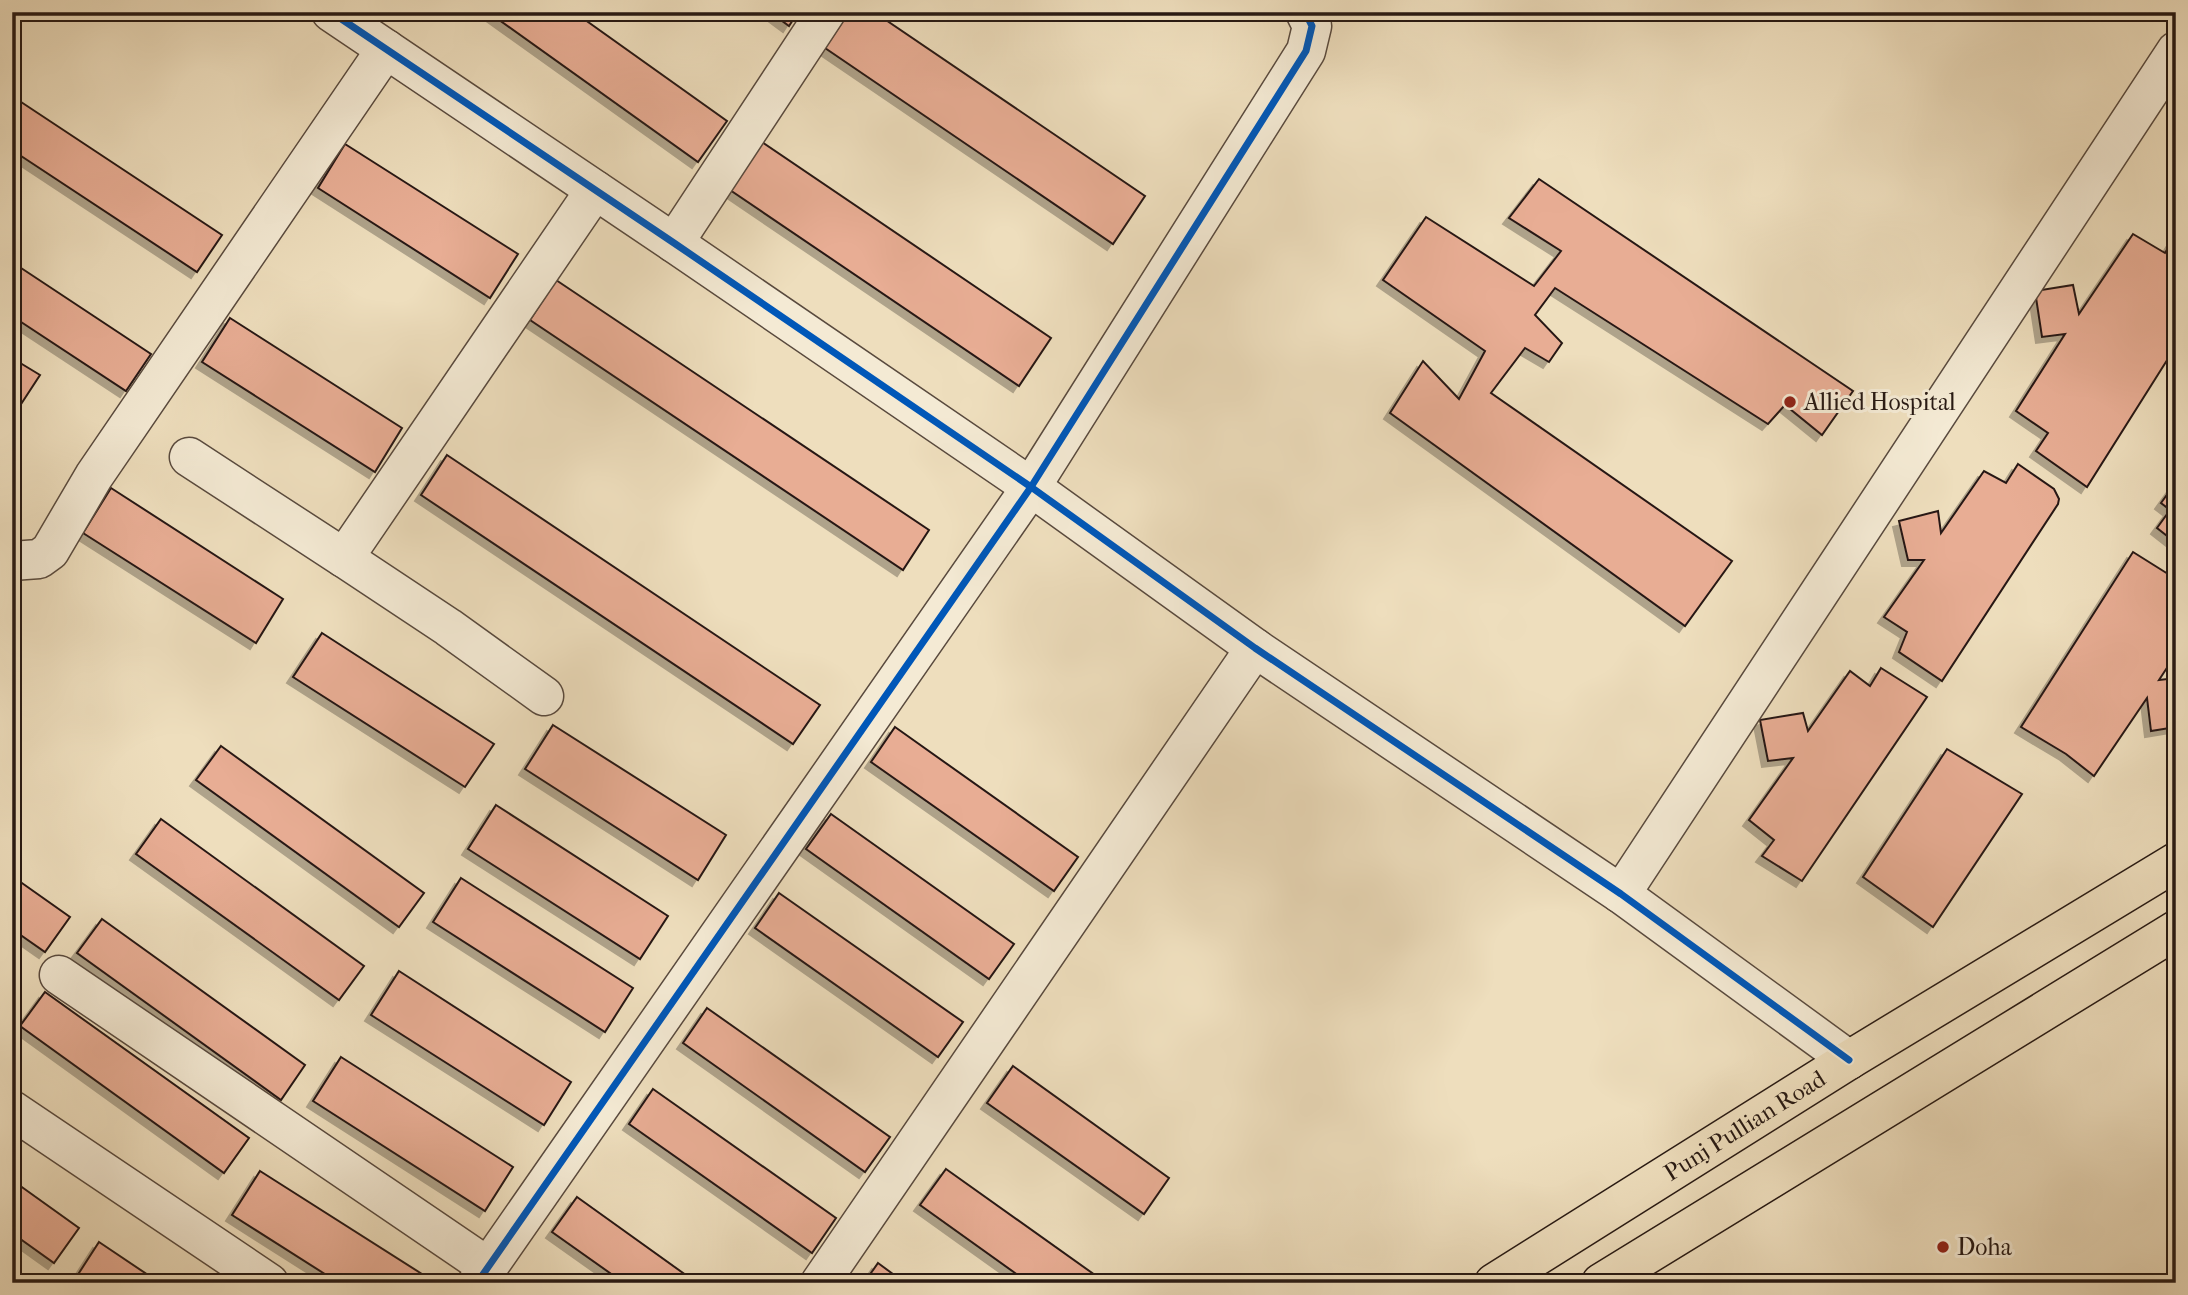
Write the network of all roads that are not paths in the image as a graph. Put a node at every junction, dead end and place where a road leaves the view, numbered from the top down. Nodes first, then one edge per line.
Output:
1 (331, 12) edge
2 (827, 12) edge
3 (1305, 12) edge
4 (386, 49) junction
5 (2176, 51) edge
6 (595, 190) junction
7 (674, 243) junction
8 (189, 457) dead end
9 (1031, 487) junction
10 (344, 558) junction
11 (12, 561) edge
12 (1255, 648) junction
13 (544, 696) dead end
14 (2176, 862) edge
15 (1620, 894) junction
16 (2176, 930) edge
17 (59, 975) dead end
18 (1849, 1060) junction
19 (12, 1110) edge
20 (483, 1275) edge
21 (269, 1283) edge
22 (820, 1283) edge
23 (1494, 1283) edge
24 (1601, 1283) edge

1 - 4 street
2 - 7 street
3 - 9 street
4 - 6 street
4 - 11 street
5 - 15 street
6 - 7 street
6 - 10 street
7 - 9 street
8 - 10 street
9 - 12 street
9 - 20 street
10 - 13 street
12 - 15 street
12 - 22 street
14 - 18 main road, Punj Pullian Road
15 - 18 street
16 - 24 main road
17 - 20 street
18 - 23 main road, Punj Pullian Road
19 - 21 street

